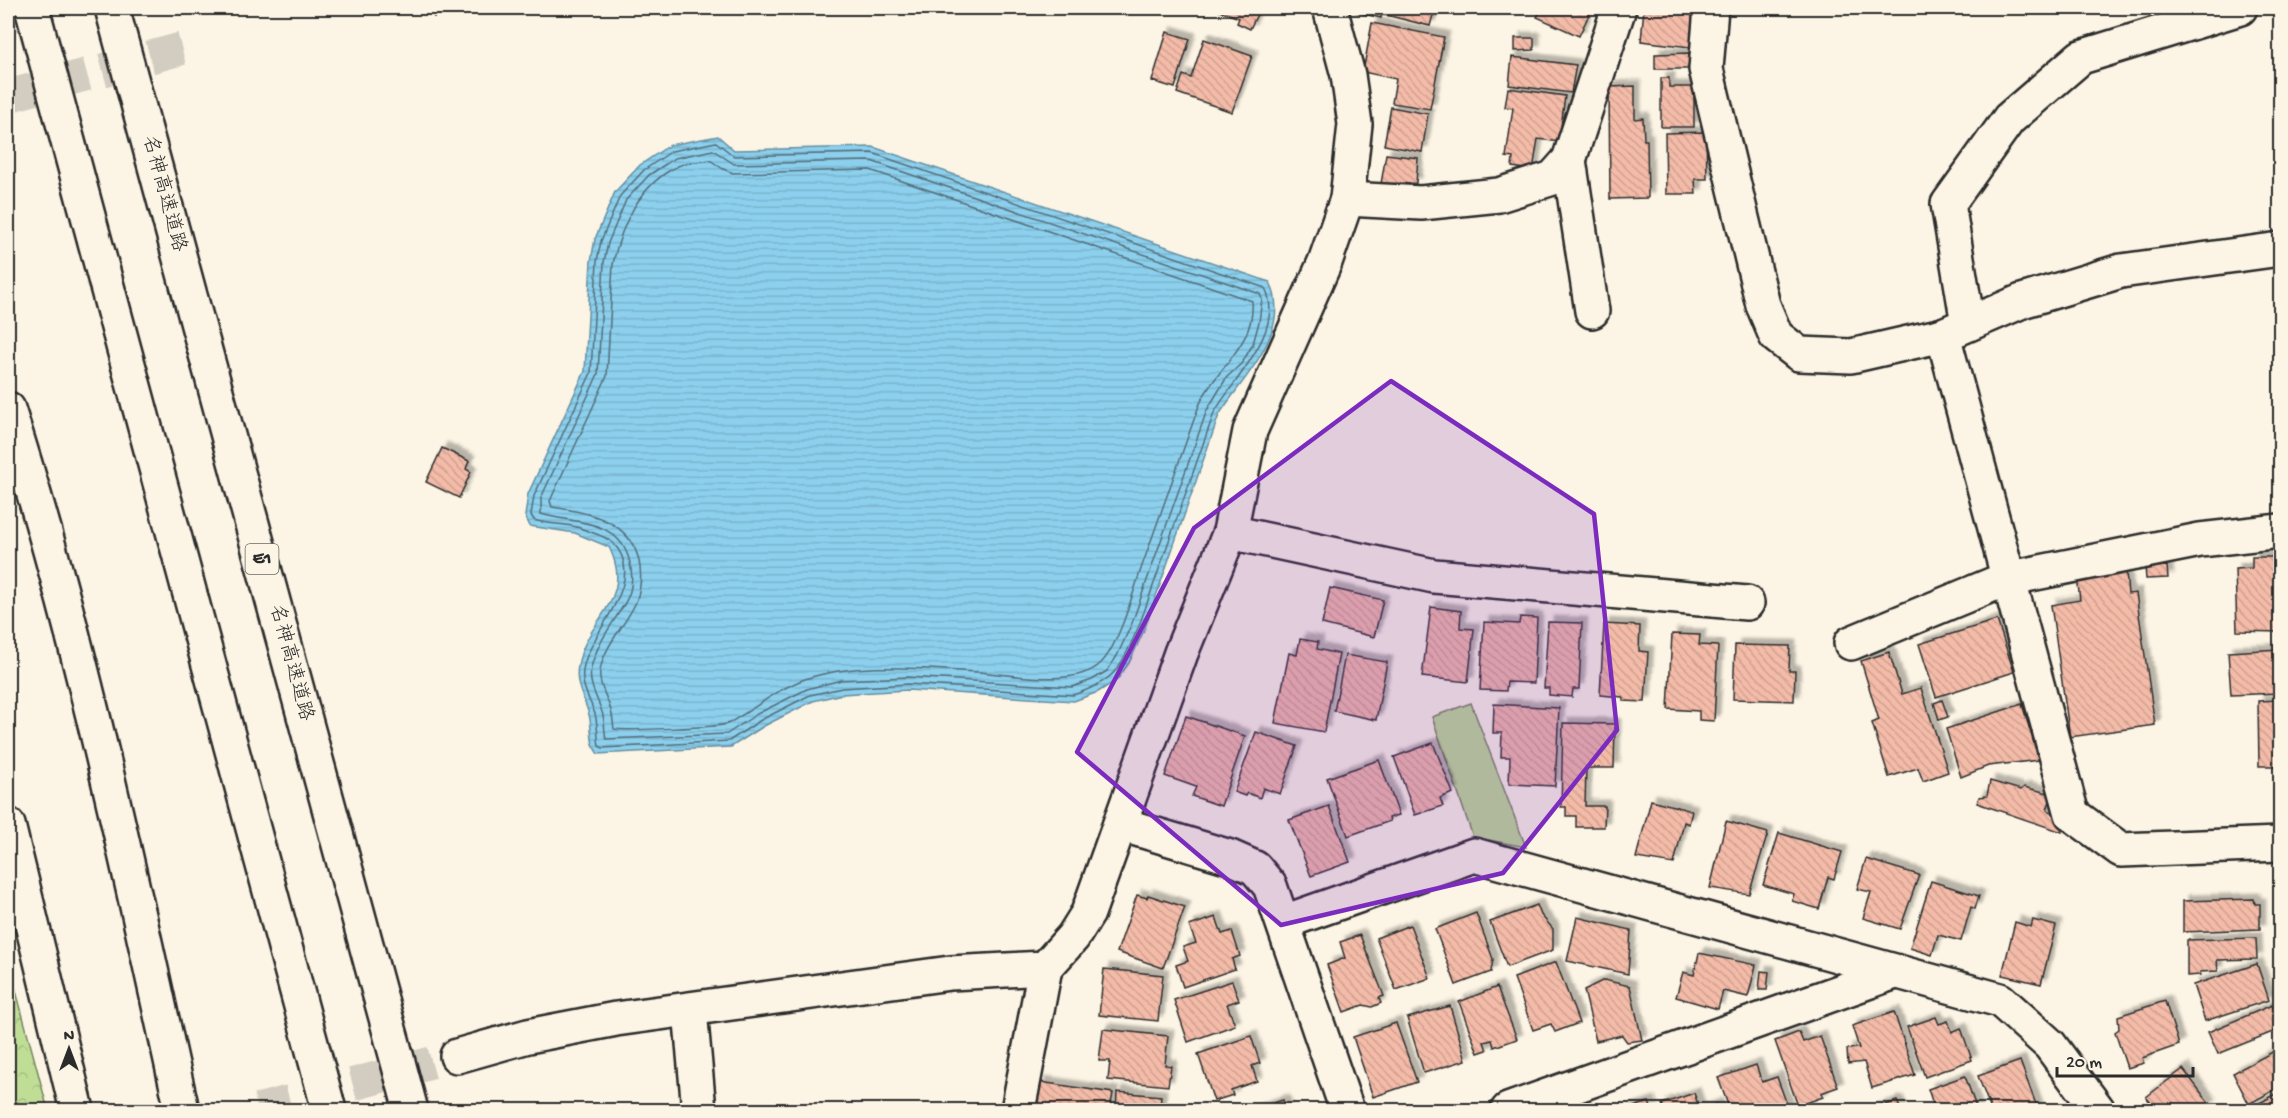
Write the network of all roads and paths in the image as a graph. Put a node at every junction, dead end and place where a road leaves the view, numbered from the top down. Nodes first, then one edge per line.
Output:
1 (32, 8) edge
2 (112, 8) edge
3 (1330, 8) edge
4 (1619, 8) edge
5 (1711, 8) edge
6 (2240, 8) edge
7 (1569, 160) junction
8 (1347, 199) junction
9 (2280, 249) edge
10 (1592, 312) dead end
11 (1955, 330) junction
12 (8, 408) edge
13 (2280, 531) edge
14 (1230, 532) junction
15 (2007, 579) junction
16 (1747, 603) dead end
17 (1851, 643) dead end
18 (1120, 824) junction
19 (8, 825) edge
20 (2280, 844) edge
21 (1284, 922) junction
22 (1045, 968) junction
23 (1895, 972) junction
24 (690, 1010) junction
25 (457, 1056) tunnel mouth
26 (77, 1110) edge
27 (183, 1110) edge
28 (329, 1110) edge
29 (411, 1110) edge
30 (699, 1110) edge
31 (1018, 1110) edge
32 (1347, 1110) edge
33 (1508, 1110) edge
34 (2098, 1110) edge

1 - 28 main road
2 - 29 main road, 名神高速道路 / E1
3 - 8 main road
4 - 7 main road
5 - 11 main road
6 - 11 main road
7 - 8 main road
7 - 10 main road
8 - 14 main road
9 - 11 main road
11 - 15 main road
12 - 27 main road
13 - 15 main road
14 - 16 main road
14 - 18 main road
15 - 17 main road
15 - 20 main road
18 - 21 main road
18 - 22 main road
19 - 26 main road
21 - 23 main road
21 - 32 main road
22 - 24 main road
22 - 31 main road
23 - 33 main road
23 - 34 main road
24 - 25 main road
24 - 30 main road

